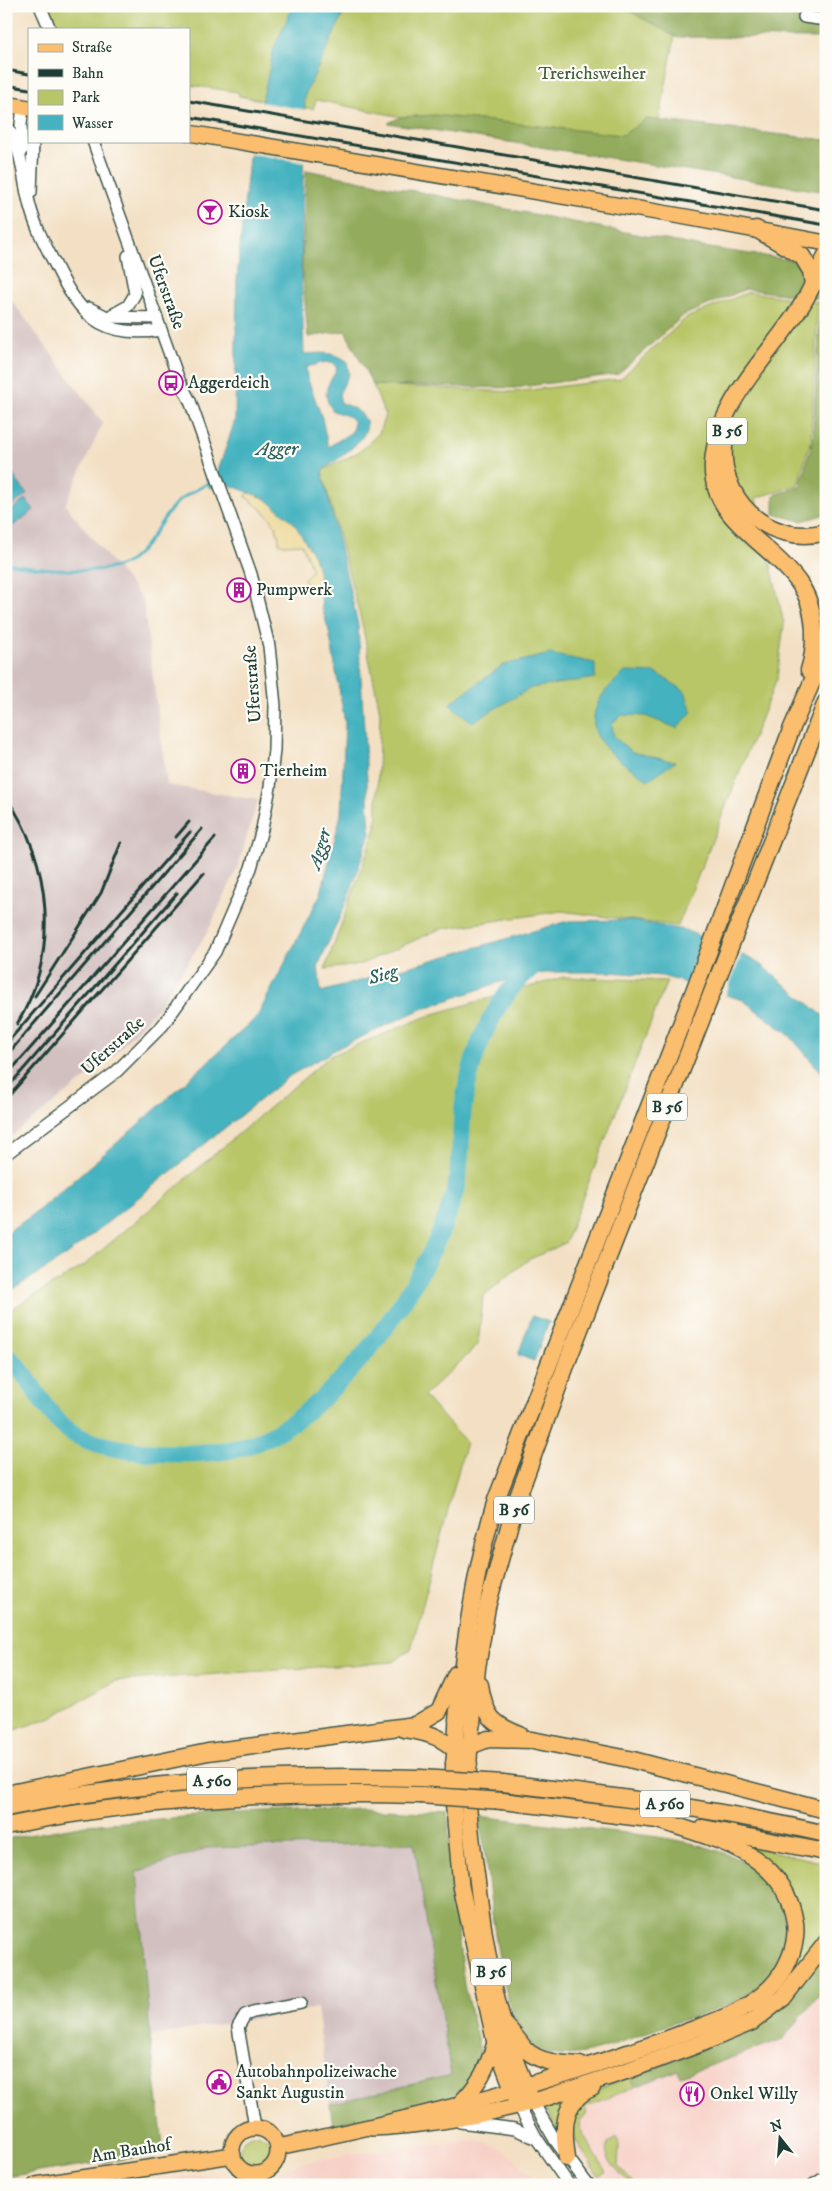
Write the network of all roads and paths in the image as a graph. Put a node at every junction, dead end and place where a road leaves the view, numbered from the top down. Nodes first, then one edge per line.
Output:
1 (40, 6) edge
2 (804, 17) dead end
3 (826, 20) edge
4 (50, 28) edge
5 (6, 104) edge
6 (26, 108) edge
7 (6, 126) edge
8 (190, 133) edge
9 (33, 142) edge
10 (38, 142) edge
11 (93, 142) edge
12 (22, 166) junction
13 (31, 183) junction
14 (31, 211) junction
15 (756, 229) junction
16 (128, 239) junction
17 (826, 243) edge
18 (826, 255) edge
19 (61, 276) junction
20 (819, 283) edge
21 (107, 317) junction
22 (157, 318) junction
23 (161, 330) junction
24 (826, 532) edge
25 (826, 650) edge
26 (826, 702) edge
27 (826, 714) edge
28 (791, 730) junction
29 (815, 730) junction
30 (6, 1154) edge
31 (585, 1295) junction
32 (462, 1655) junction
33 (477, 1668) junction
34 (464, 1721) junction
35 (399, 1729) junction
36 (532, 1740) junction
37 (462, 1755) junction
38 (6, 1794) edge
39 (6, 1808) edge
40 (826, 1810) edge
41 (656, 1819) junction
42 (6, 1826) edge
43 (826, 1834) edge
44 (826, 1852) edge
45 (826, 1944) edge
46 (300, 2003) dead end
47 (502, 2022) junction
48 (495, 2043) junction
49 (590, 2065) junction
50 (629, 2070) junction
51 (519, 2088) junction
52 (459, 2104) junction
53 (526, 2104) junction
54 (448, 2121) junction
55 (255, 2127) junction
56 (371, 2128) junction
57 (537, 2139) junction
58 (278, 2147) junction
59 (233, 2155) junction
60 (567, 2158) junction
61 (826, 2177) edge
62 (260, 2179) edge
63 (36, 2185) edge
64 (569, 2185) edge
65 (588, 2185) edge
66 (812, 2185) edge

1 - 4 street
2 - 3 street
5 - 6 main road
6 - 12 street
7 - 12 street
8 - 15 main road
9 - 13 street
10 - 13 street
11 - 16 street, Uferstraße
12 - 14 street
13 - 14 street
14 - 19 street
15 - 17 main road
15 - 20 highway
16 - 21 street
16 - 22 street, Uferstraße
18 - 20 highway, B 56
19 - 21 street
19 - 23 street
20 - 24 highway, B 56
20 - 28 highway
21 - 22 street
22 - 23 street, Uferstraße
23 - 30 street, Uferstraße
25 - 28 highway, B 56
26 - 29 highway, B 56
27 - 29 highway
28 - 31 highway, B 56
29 - 31 highway, B 56
31 - 32 highway, B 56
31 - 33 highway, B 56
32 - 34 highway, B 56
32 - 35 highway
33 - 34 highway, B 56
33 - 36 highway
34 - 37 main road, B 56
35 - 37 highway
35 - 38 highway
36 - 37 highway
36 - 40 highway
37 - 47 main road, B 56
37 - 48 main road, B 56
39 - 43 highway, A 560, bridge
41 - 42 highway, A 560, bridge
41 - 44 highway, A 560
41 - 49 highway
45 - 50 highway
46 - 55 street
47 - 49 highway
47 - 51 main road, B 56
48 - 51 main road, B 56
48 - 52 main road
49 - 51 highway
50 - 53 highway
50 - 60 highway
51 - 52 main road
51 - 53 main road, B 56
52 - 56 main road
53 - 54 main road
53 - 57 street
53 - 60 street
54 - 56 main road
54 - 57 street
55 - 58 main road
55 - 59 main road
56 - 58 main road
57 - 64 street
58 - 62 main road
59 - 62 main road
59 - 63 main road, Am Bauhof
60 - 65 street
61 - 66 street

